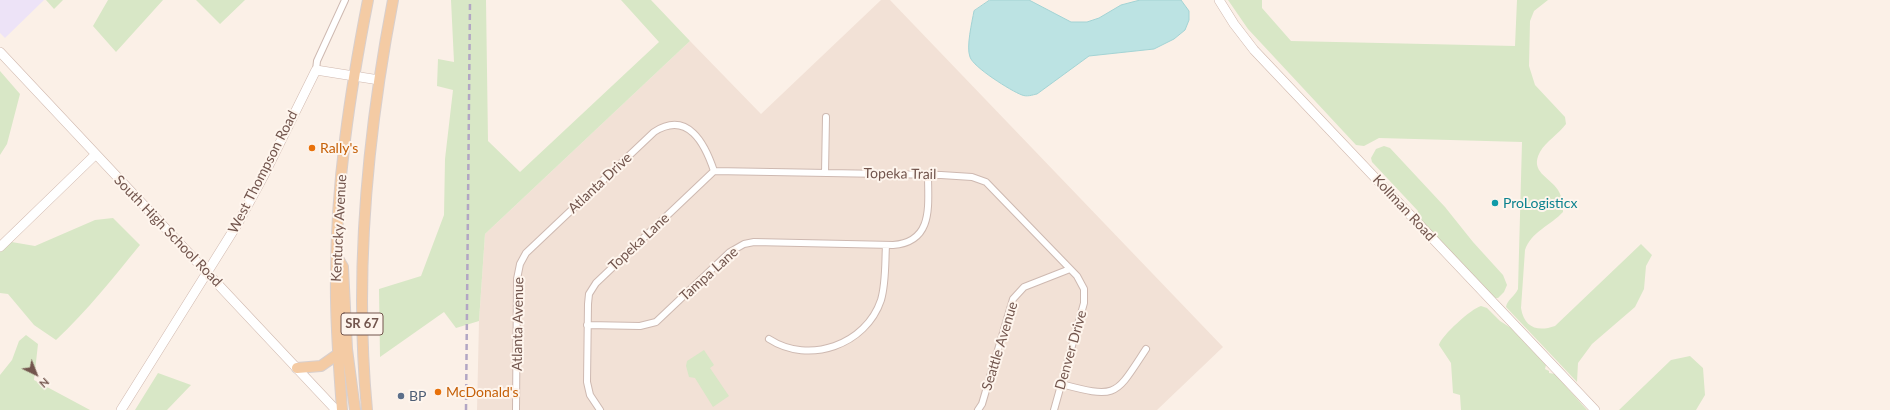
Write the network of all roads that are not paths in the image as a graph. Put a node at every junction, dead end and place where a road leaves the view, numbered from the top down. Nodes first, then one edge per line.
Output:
1 (345, 0) edge
2 (368, 0) edge
3 (393, 0) edge
4 (1219, 0) edge
5 (0, 52) edge
6 (316, 70) junction
7 (354, 75) junction
8 (379, 80) junction
9 (826, 117) dead end
10 (95, 154) junction
11 (714, 171) junction
12 (825, 173) junction
13 (928, 175) junction
14 (886, 245) junction
15 (0, 247) edge
16 (336, 255) junction
17 (521, 262) joint
18 (1070, 269) junction
19 (207, 273) junction
20 (1084, 289) joint
21 (587, 325) junction
22 (769, 339) dead end
23 (1146, 349) dead end
24 (338, 354) junction
25 (297, 368) junction
26 (1061, 384) junction
27 (120, 410) edge
28 (336, 410) edge
29 (342, 410) edge
30 (355, 410) edge
31 (367, 410) edge
32 (516, 410) edge
33 (600, 410) edge
34 (978, 410) edge
35 (1054, 410) edge
36 (1596, 410) edge

1 - 6 street, West Thompson Road
2 - 7 main road, Kentucky Avenue / SR 67
3 - 8 main road, Kentucky Avenue / SR 67
4 - 36 street, Kollman Road
5 - 10 street, South High School Road
6 - 7 street
6 - 19 street, West Thompson Road
7 - 8 street
7 - 16 main road, Kentucky Avenue / SR 67
8 - 31 main road, Kentucky Avenue / SR 67
9 - 12 street
10 - 15 street
10 - 19 street, South High School Road
11 - 12 street, Topeka Trail
11 - 17 street, Atlanta Drive
11 - 21 street, Topeka Lane
12 - 13 street, Topeka Trail
13 - 14 street, Tampa Lane
13 - 18 street, Topeka Trail
14 - 21 street, Tampa Lane
14 - 22 street
16 - 24 main road, Kentucky Avenue / SR 67
16 - 30 main road
17 - 32 street, Atlanta Avenue
18 - 20 street, Topeka Trail
18 - 34 street, Seattle Avenue
19 - 25 street, South High School Road
19 - 27 street, West Thompson Road
20 - 26 street, Denver Drive
21 - 33 street, Topeka Lane
23 - 26 street
24 - 25 main road
24 - 29 main road, Kentucky Avenue / SR 67
25 - 28 street, South High School Road
26 - 35 street, Denver Drive

